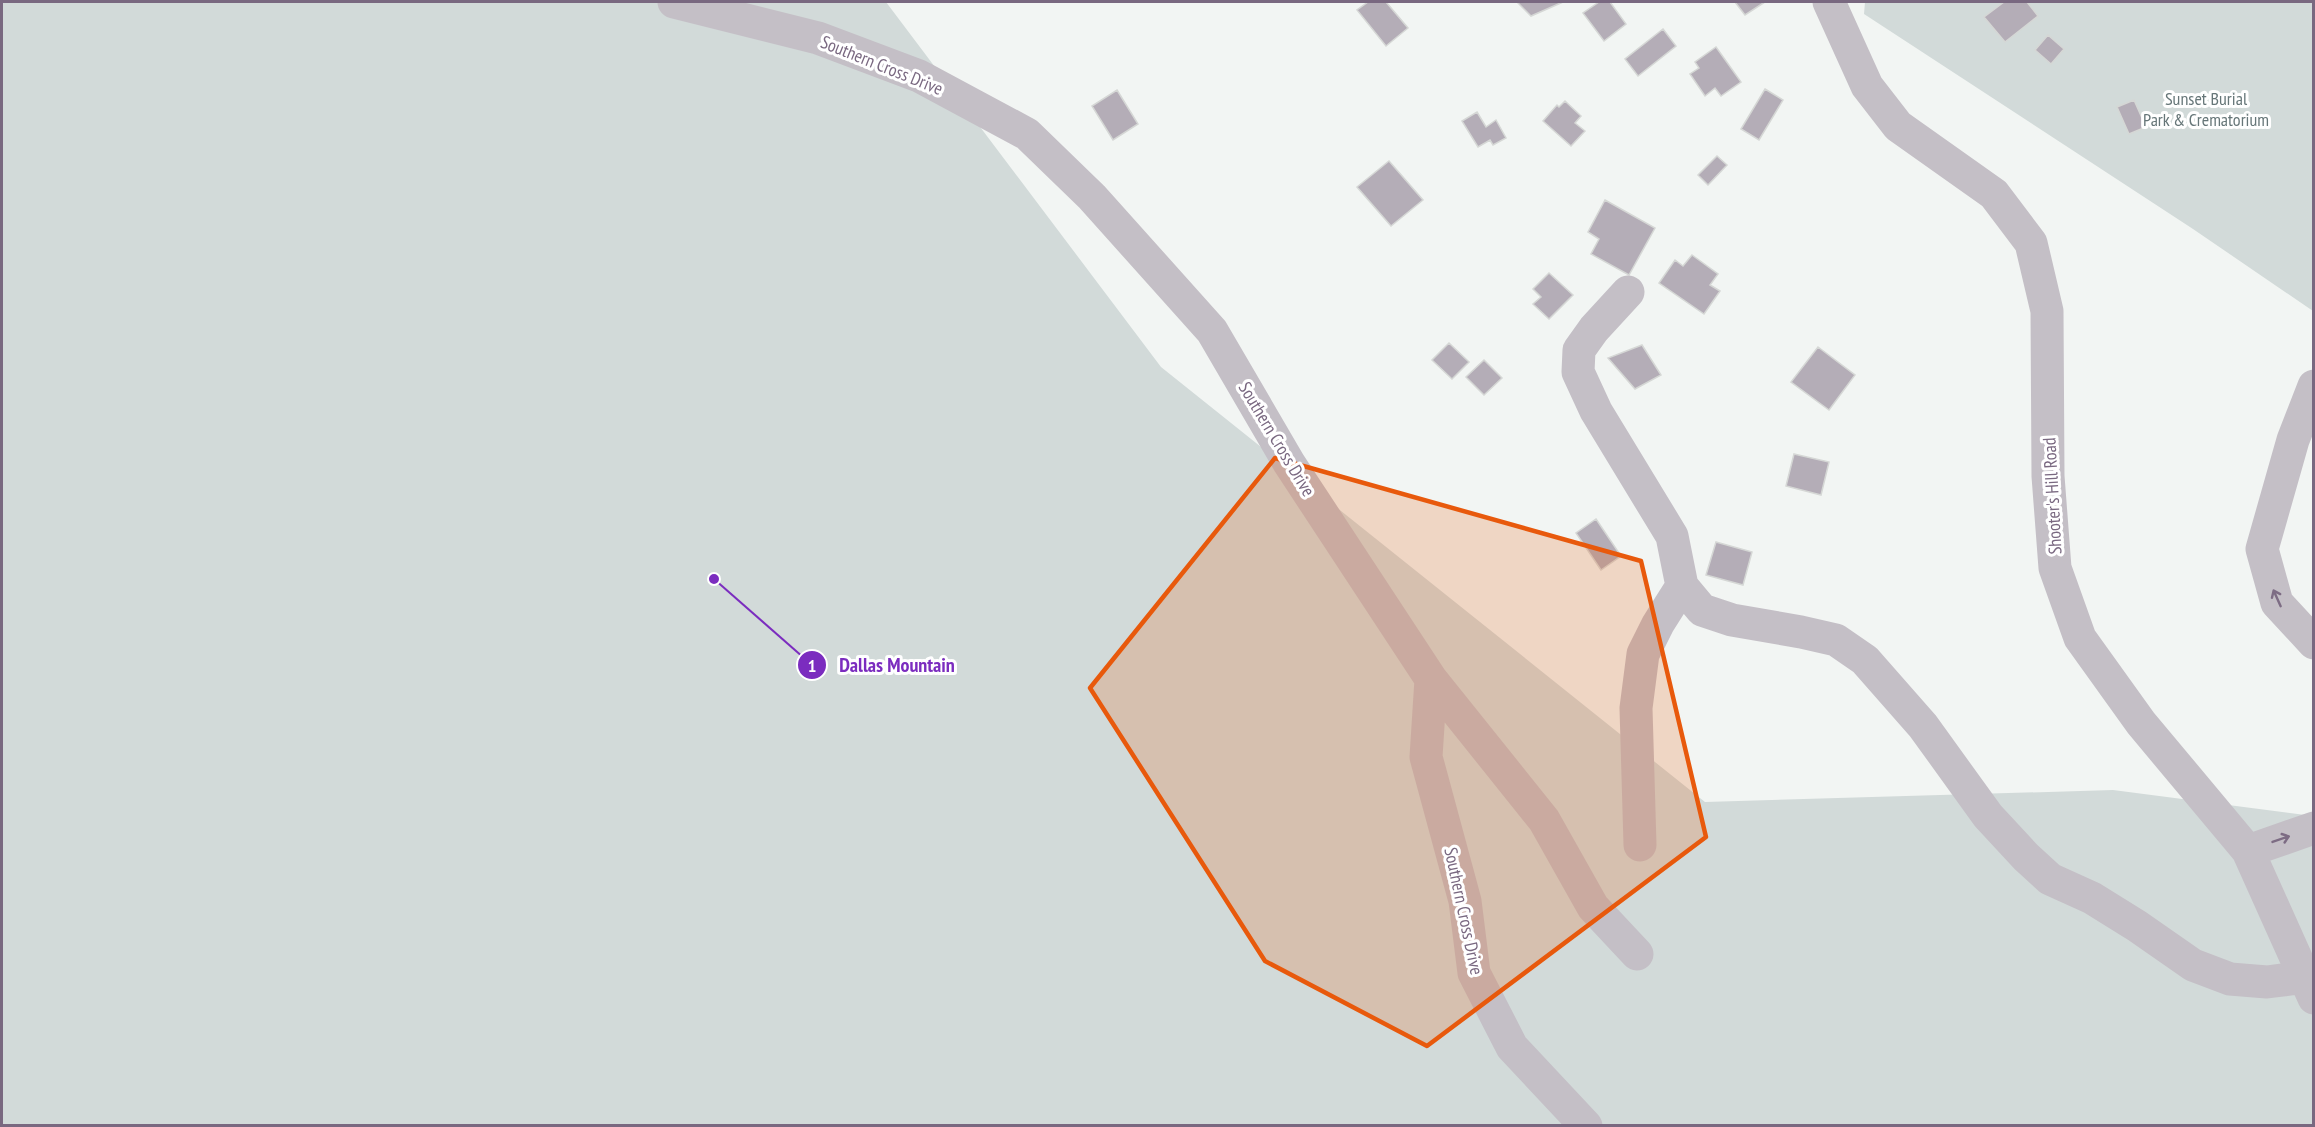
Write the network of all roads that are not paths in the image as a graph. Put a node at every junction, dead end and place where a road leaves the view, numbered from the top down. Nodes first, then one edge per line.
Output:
1 (674, 2) edge
2 (1829, 2) edge
3 (1628, 292) dead end
4 (2313, 386) edge
5 (1682, 586) junction
6 (2313, 643) edge
7 (1431, 679) junction
8 (2313, 828) edge
9 (1640, 845) dead end
10 (2248, 851) junction
11 (1637, 954) dead end
12 (2309, 987) edge
13 (1586, 1125) edge

1 - 7 street, Southern Cross Drive
2 - 10 street, Shooter's Hill Road
3 - 5 street
6 -> 4 street
5 - 9 street
5 - 12 street
7 - 11 street
7 - 13 street, Southern Cross Drive
10 -> 8 street
10 - 12 street, Shooter's Hill Road

